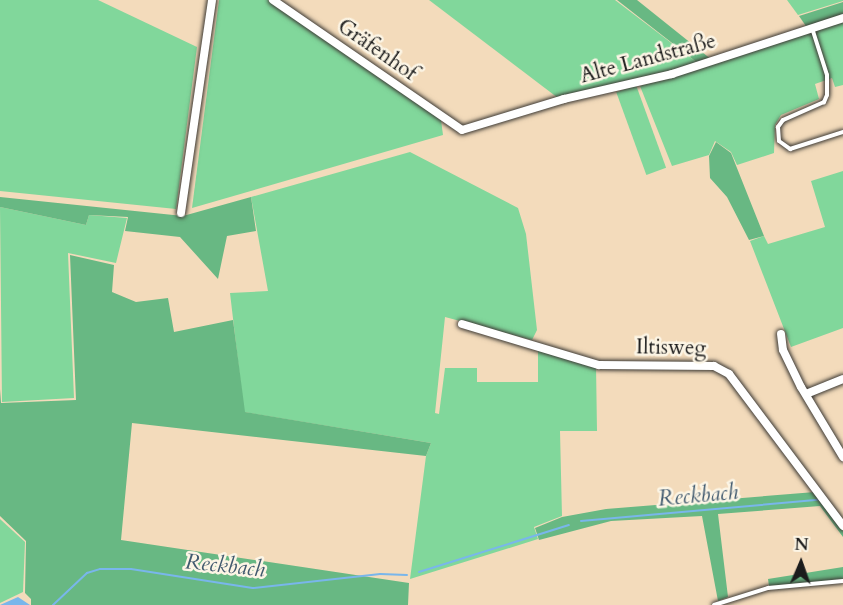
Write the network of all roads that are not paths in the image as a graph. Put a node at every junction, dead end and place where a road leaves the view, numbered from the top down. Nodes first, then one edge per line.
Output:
1 (212, 0) edge
2 (273, 0) edge
3 (843, 18) edge
4 (812, 28) junction
5 (462, 130) joint
6 (843, 132) edge
7 (181, 213) dead end
8 (462, 324) dead end
9 (781, 334) dead end
10 (843, 379) edge
11 (806, 394) junction
12 (843, 457) edge
13 (843, 525) edge
14 (843, 581) edge
15 (714, 605) edge

1 - 7 street
2 - 5 street, Gräfenhof
3 - 4 street, Alte Landstraße
4 - 5 street, Alte Landstraße
4 - 6 lane
8 - 13 street, Iltisweg
9 - 11 street
10 - 11 street
11 - 12 street
14 - 15 lane

